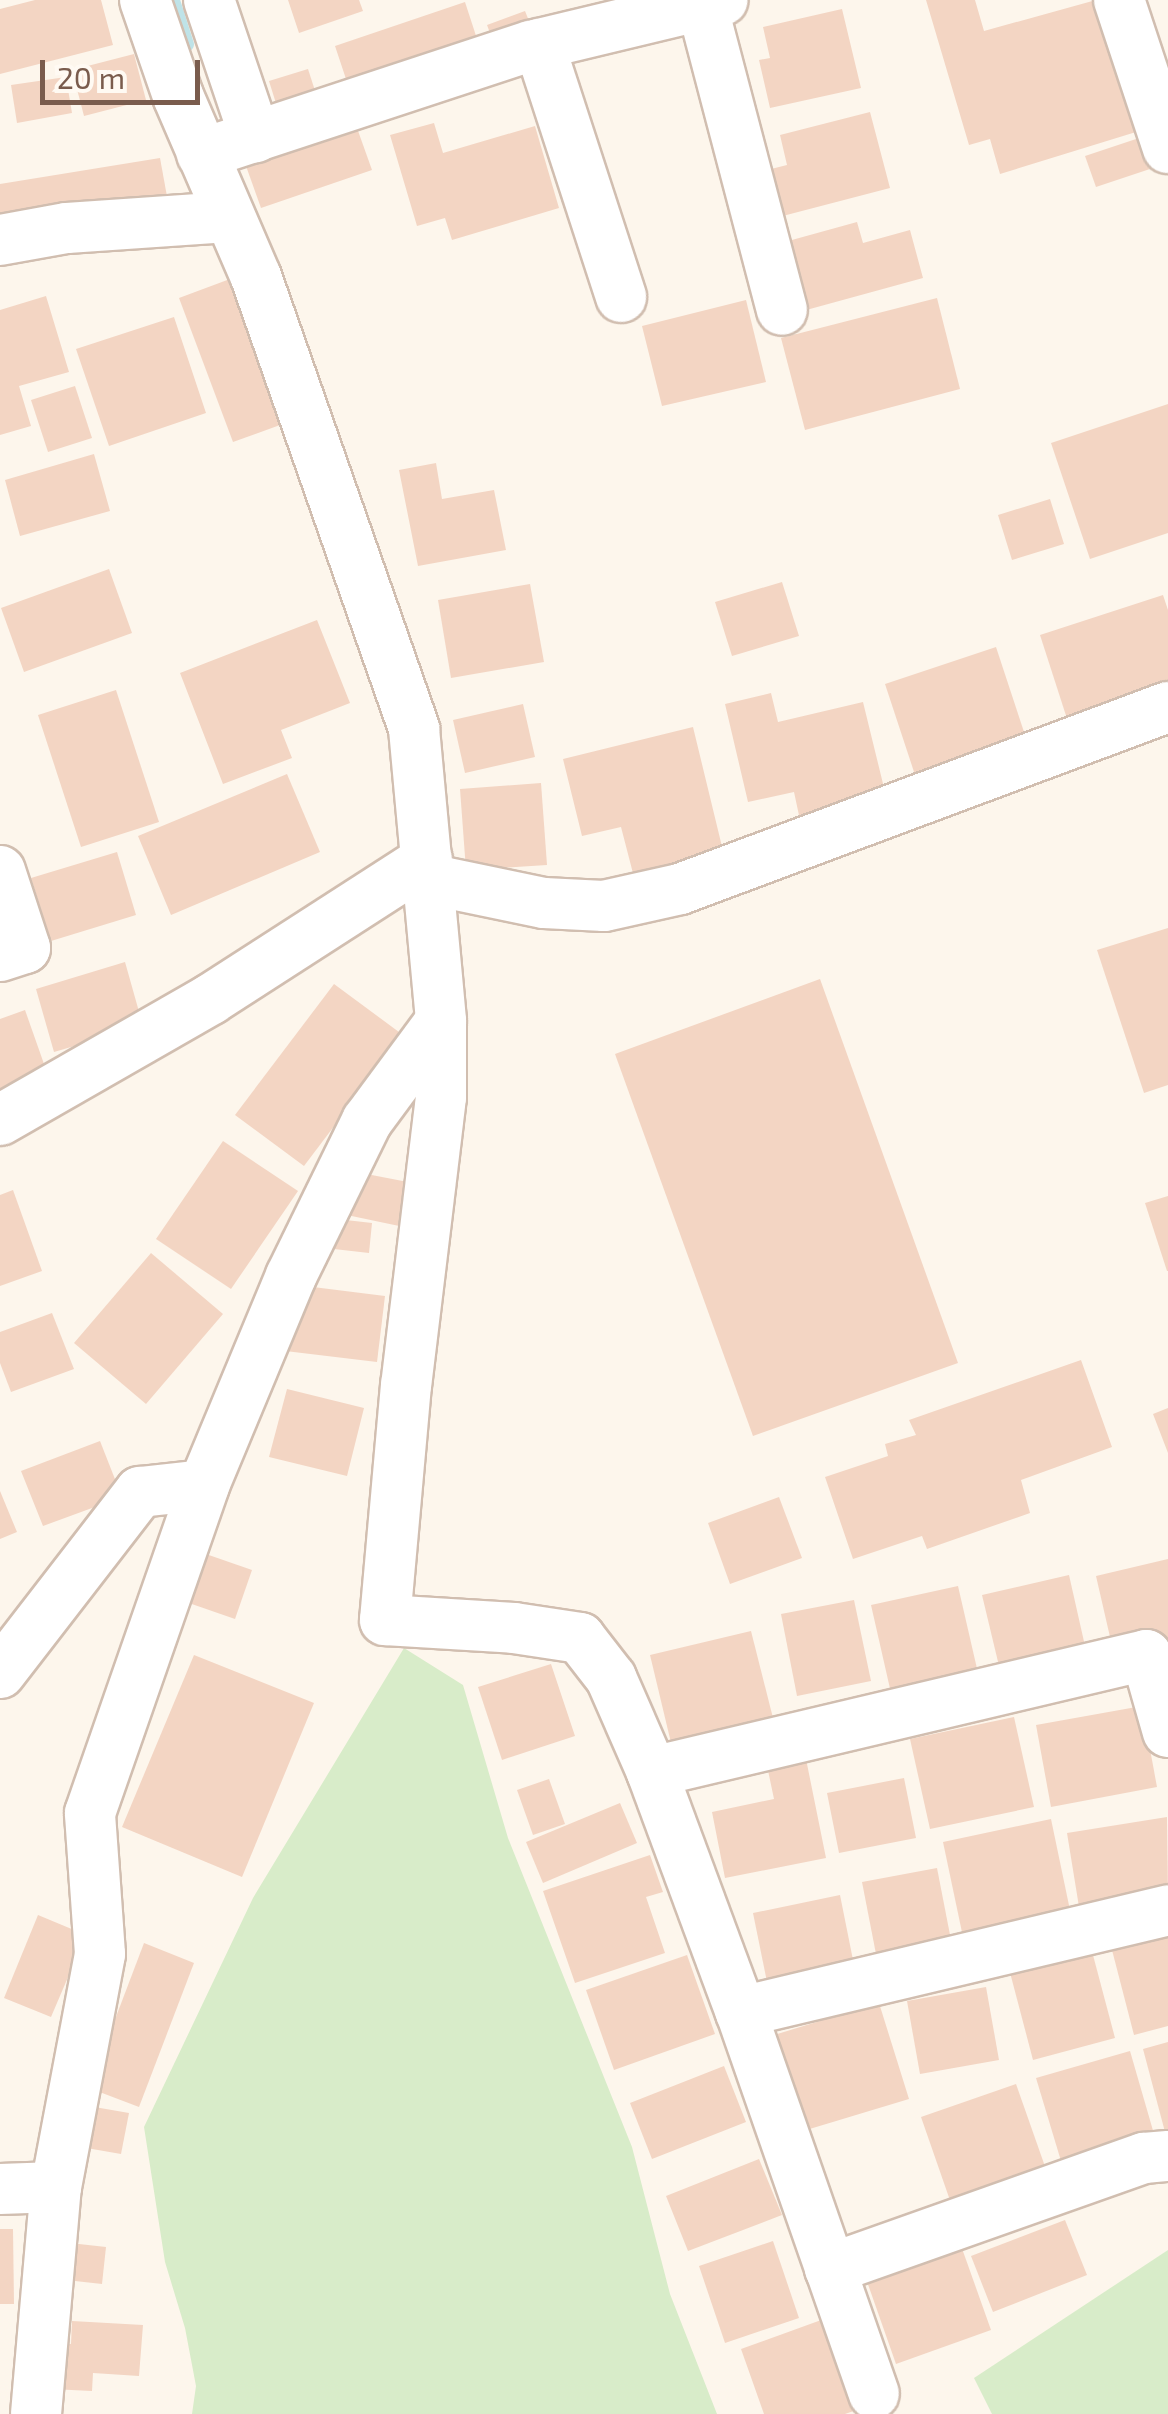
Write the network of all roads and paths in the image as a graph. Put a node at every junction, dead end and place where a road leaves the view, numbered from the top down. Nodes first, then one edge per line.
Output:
1 (145, 0) edge
2 (209, 0) edge
3 (1119, 0) edge
4 (713, 2) edge
5 (540, 44) junction
6 (255, 137) junction
7 (1168, 148) edge
8 (202, 154) junction
9 (228, 217) junction
10 (0, 240) edge
11 (620, 297) dead end
12 (782, 310) dead end
13 (1168, 706) edge
14 (0, 870) edge
15 (428, 870) junction
16 (0, 956) edge
17 (442, 1020) junction
18 (0, 1120) edge
19 (204, 1485) junction
20 (0, 1673) edge
21 (1168, 1732) edge
22 (652, 1772) junction
23 (1168, 1910) edge
24 (742, 2012) junction
25 (1168, 2156) edge
26 (56, 2187) junction
27 (0, 2189) edge
28 (830, 2270) junction
29 (874, 2394) dead end
30 (36, 2414) edge

1 - 8 street
2 - 6 street
3 - 7 street
4 - 5 street
4 - 12 street
5 - 6 street
5 - 11 street
6 - 8 street
8 - 9 street
9 - 10 street
9 - 15 street
13 - 15 street
14 - 16 street
15 - 17 street
15 - 18 street
17 - 19 street
17 - 22 street
19 - 20 street
19 - 26 street
21 - 22 street
22 - 24 street
23 - 24 street
24 - 28 street
25 - 28 street
26 - 27 street
26 - 30 street
28 - 29 street

